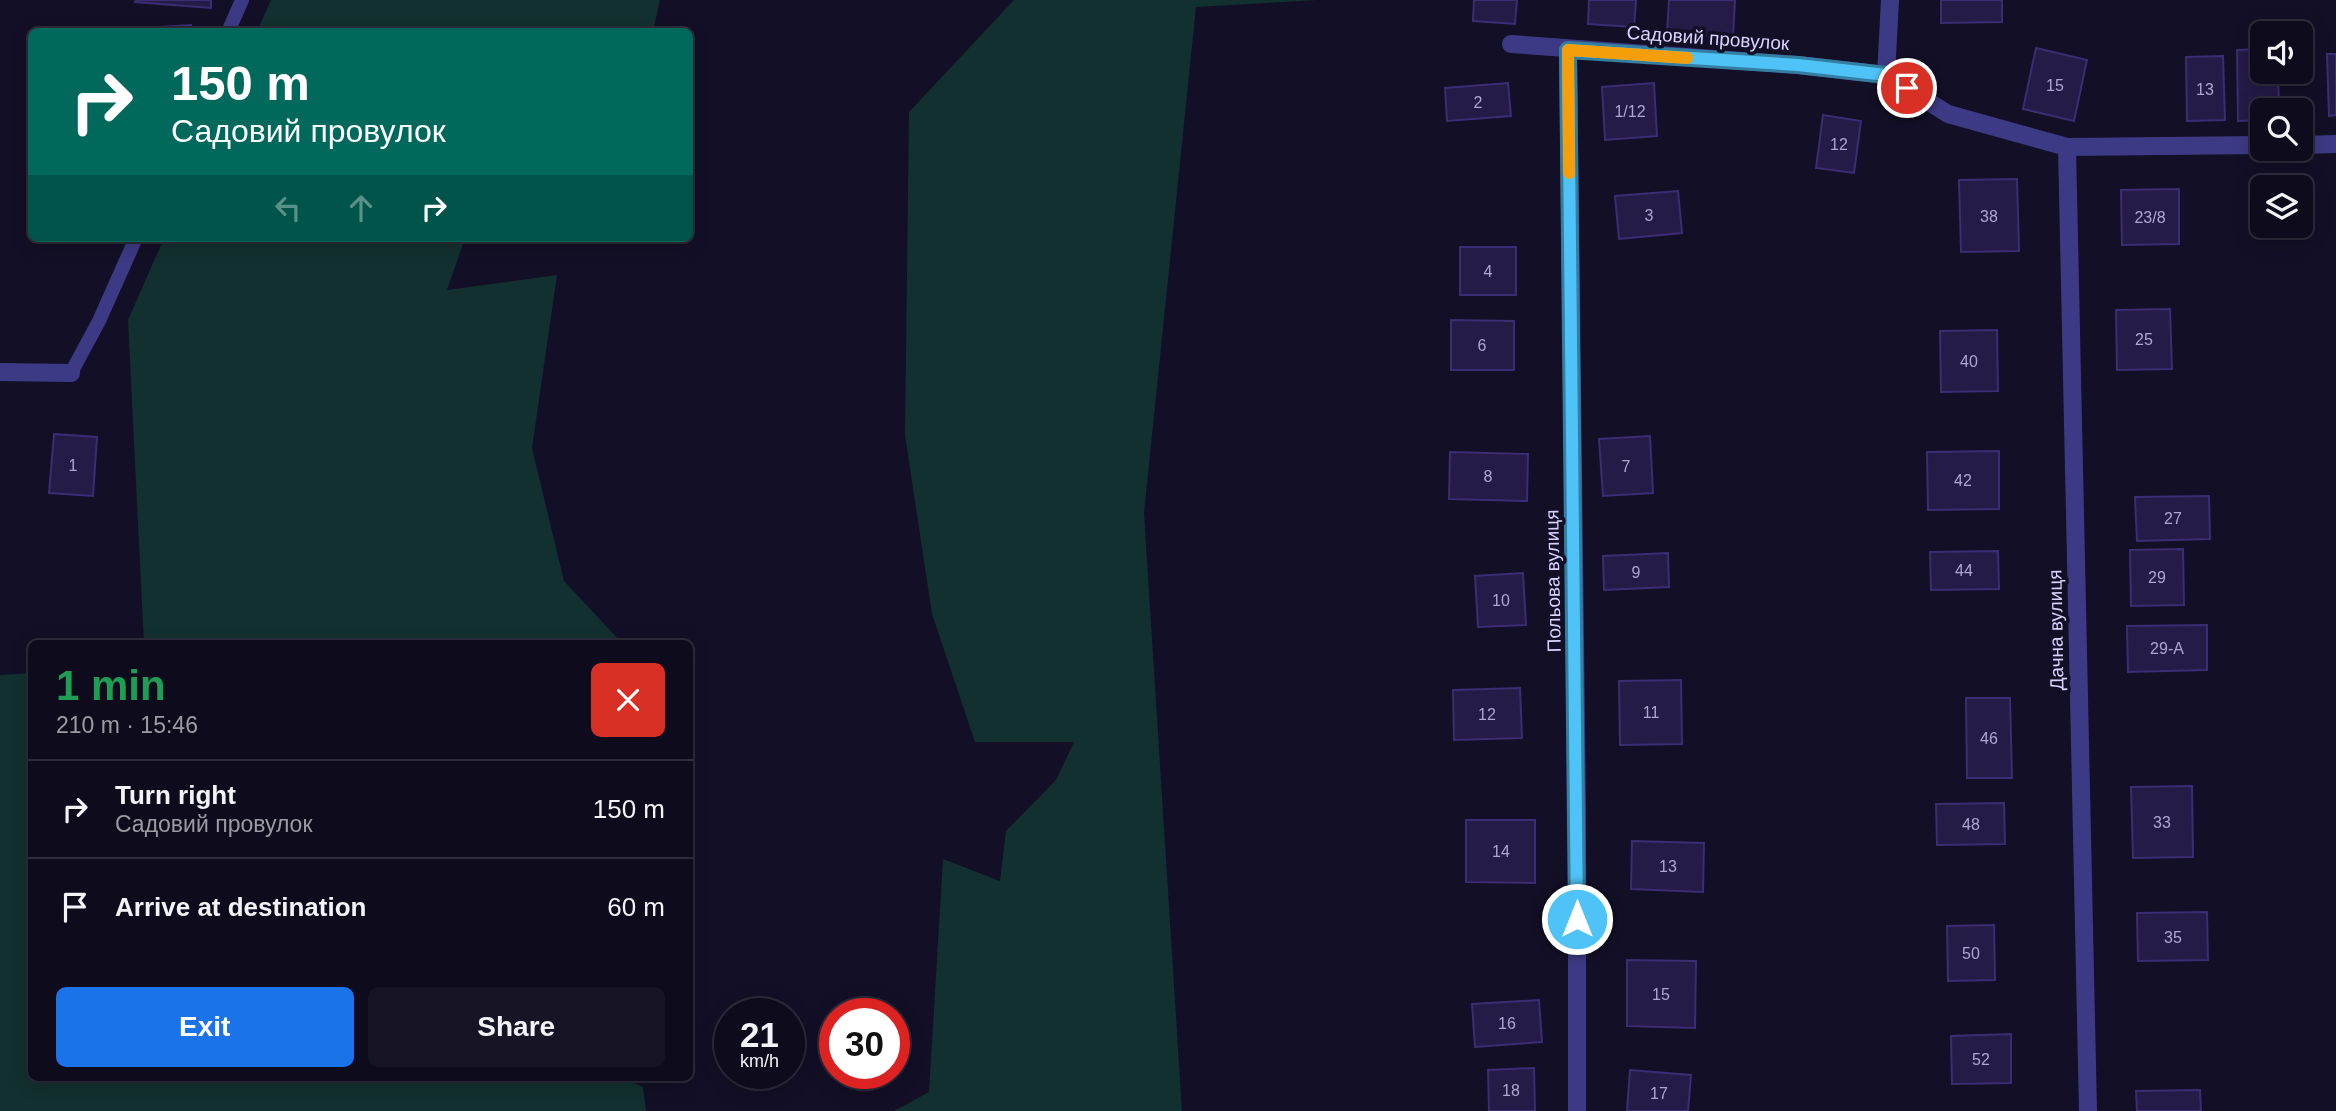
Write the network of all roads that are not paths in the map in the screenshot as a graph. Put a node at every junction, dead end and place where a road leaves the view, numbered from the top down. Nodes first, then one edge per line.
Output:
1 (242, 0) edge
2 (1890, 0) edge
3 (230, 28) edge
4 (1511, 44) dead end
5 (1568, 50) junction
6 (1886, 75) junction
7 (2336, 144) edge
8 (2250, 145) edge
9 (2313, 145) edge
10 (2067, 148) junction
11 (134, 242) edge
12 (0, 372) edge
13 (71, 373) joint
14 (1577, 1111) edge
15 (2088, 1111) edge

1 - 3 lane
2 - 6 street
4 - 5 street, Садовий провулок
5 - 6 street, Садовий провулок
5 - 14 street, Польова вулиця
6 - 10 street, Садовий провулок
7 - 9 street
8 - 10 street, Садовий провулок
10 - 15 street, Дачна вулиця
11 - 13 lane
12 - 13 street

